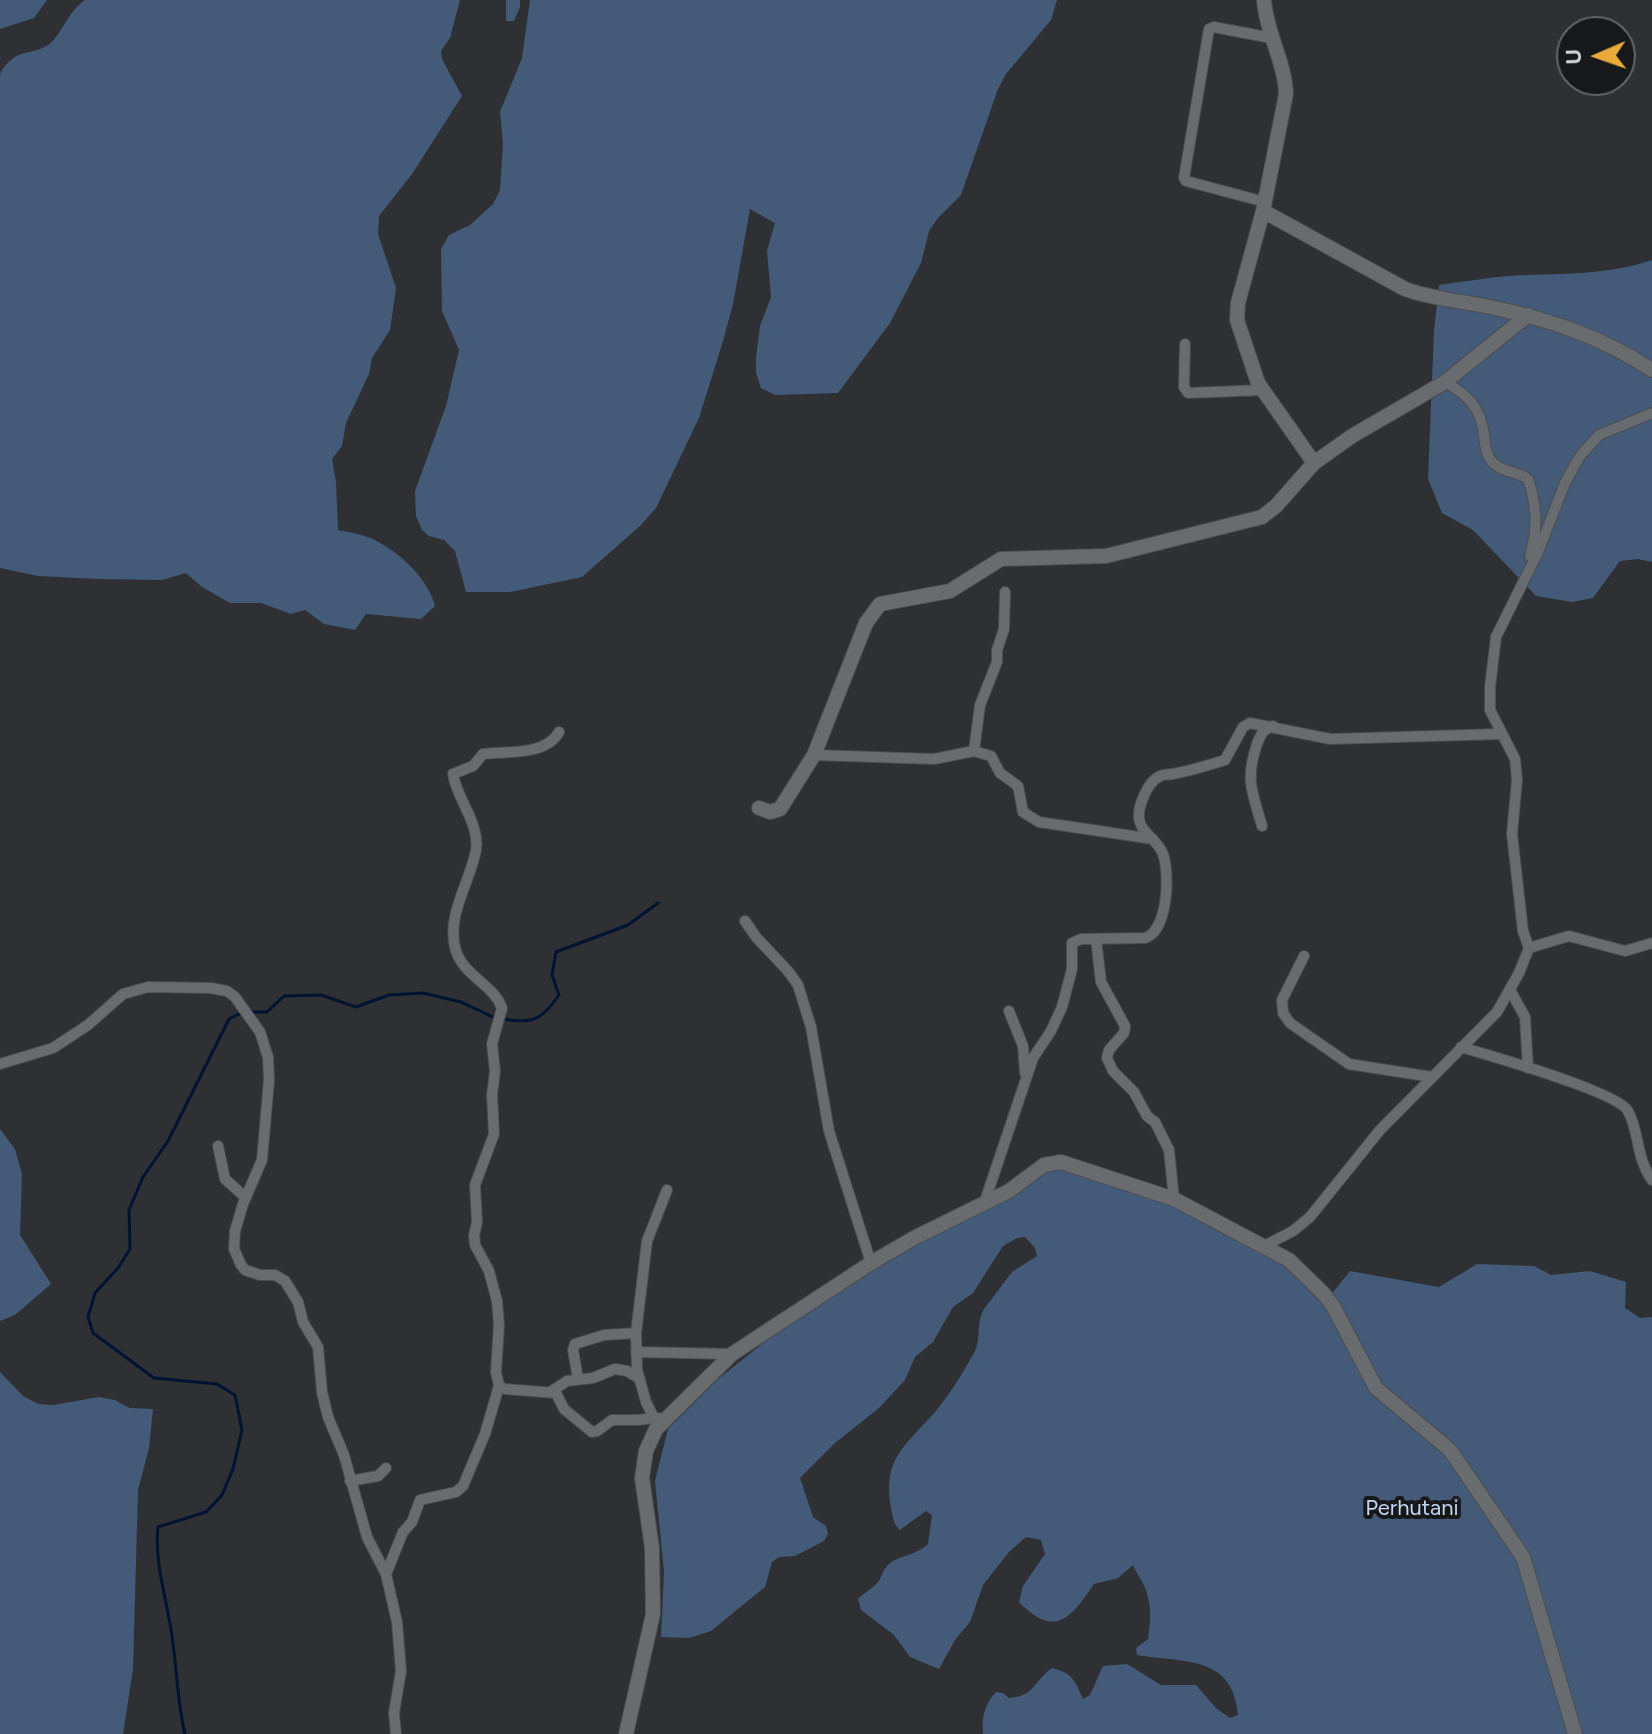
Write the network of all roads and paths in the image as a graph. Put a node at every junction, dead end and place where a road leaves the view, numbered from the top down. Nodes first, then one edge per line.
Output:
1 (1264, 0) edge
2 (1271, 38) junction
3 (1264, 207) junction
4 (1528, 315) junction
5 (1185, 344) dead end
6 (1652, 370) edge
7 (1445, 382) junction
8 (1263, 390) junction
9 (1652, 413) edge
10 (1314, 463) junction
11 (1526, 577) junction
12 (1005, 592) dead end
13 (1273, 726) junction
14 (559, 732) dead end
15 (1501, 734) junction
16 (974, 751) junction
17 (814, 755) junction
18 (759, 808) dead end
19 (1262, 826) dead end
20 (1153, 839) junction
21 (745, 921) dead end
22 (1096, 939) junction
23 (1652, 943) edge
24 (1529, 948) junction
25 (1304, 956) dead end
26 (1510, 990) junction
27 (1009, 1011) dead end
28 (1461, 1047) junction
29 (0, 1064) edge
30 (1528, 1068) junction
31 (1432, 1077) junction
32 (1026, 1079) junction
33 (218, 1146) dead end
34 (1652, 1180) edge
35 (667, 1190) dead end
36 (245, 1197) junction
37 (1174, 1199) junction
38 (984, 1204) junction
39 (1264, 1246) junction
40 (871, 1263) junction
41 (636, 1333) junction
42 (636, 1352) junction
43 (732, 1354) junction
44 (578, 1379) junction
45 (640, 1379) junction
46 (499, 1386) junction
47 (552, 1391) junction
48 (659, 1418) junction
49 (386, 1468) dead end
50 (350, 1481) junction
51 (386, 1574) junction
52 (396, 1734) edge
53 (626, 1734) edge
54 (1575, 1734) edge

1 - 2 street
2 - 3 street
2 - 3 street
3 - 4 street
3 - 8 street
4 - 6 street
4 - 7 street
5 - 8 street
7 - 10 street
7 - 11 street
8 - 10 street
9 - 11 street
10 - 17 street
11 - 15 street
12 - 16 street
13 - 15 street
13 - 19 street
13 - 20 street
14 - 46 street
15 - 24 street
16 - 17 street
16 - 20 street
17 - 18 street
20 - 22 street
21 - 40 street
22 - 32 street
22 - 37 street
23 - 24 street
24 - 26 street
25 - 31 street
26 - 28 street
26 - 30 street
27 - 32 street
28 - 30 street
28 - 31 street
29 - 36 street
30 - 34 street
31 - 39 street
32 - 38 street
33 - 36 street
35 - 41 street
36 - 50 street
37 - 38 street
37 - 39 street
38 - 40 street
39 - 54 street
40 - 43 street
41 - 42 street
41 - 44 street
42 - 43 street
42 - 45 street
43 - 48 street
44 - 45 street
44 - 47 street
45 - 48 street
46 - 47 street
46 - 51 street
47 - 48 street
48 - 53 street
49 - 50 street
50 - 51 street
51 - 52 street

